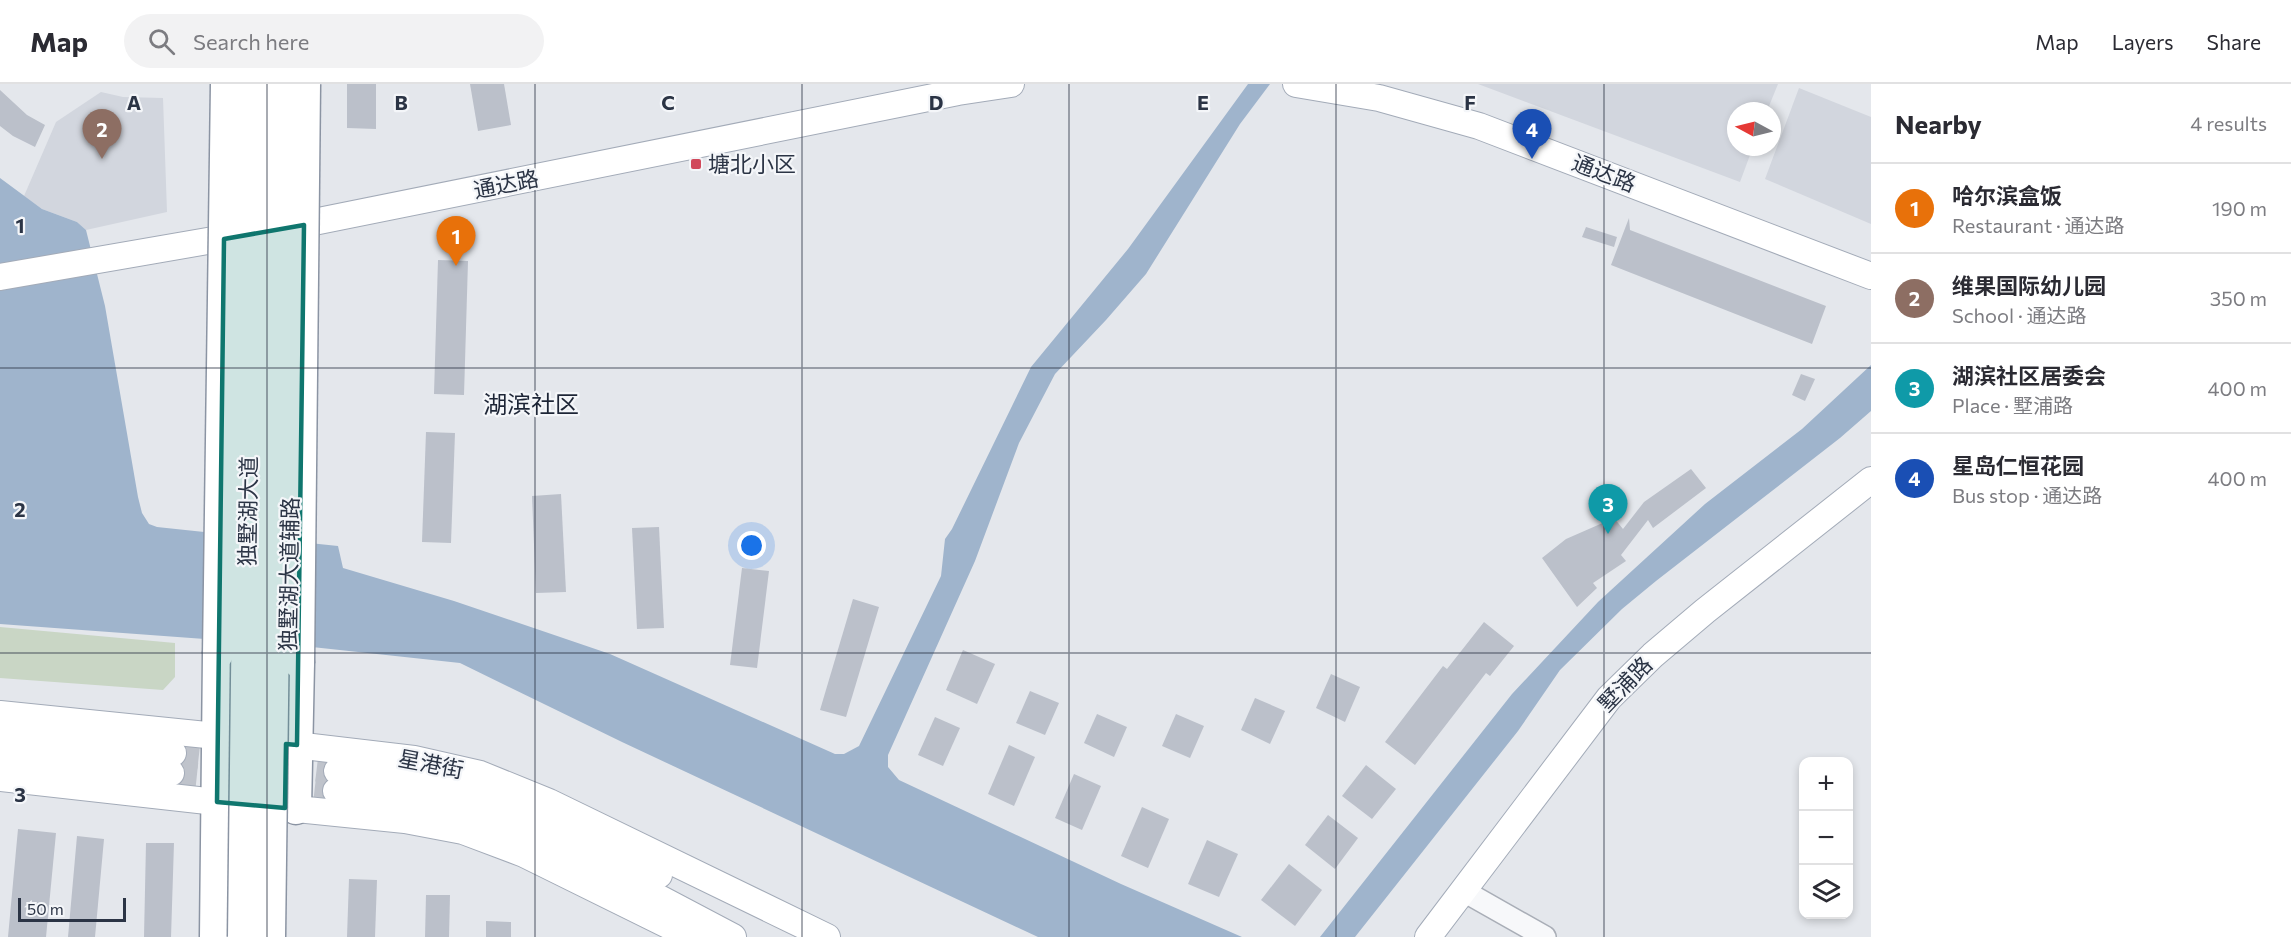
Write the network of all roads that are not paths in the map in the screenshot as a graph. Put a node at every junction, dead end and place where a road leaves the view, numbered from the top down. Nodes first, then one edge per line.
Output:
1 (226, 84) edge
2 (254, 84) edge
3 (281, 84) edge
4 (305, 84) edge
5 (924, 84) edge
6 (1011, 84) edge
7 (1296, 84) edge
8 (1383, 84) edge
9 (294, 219) junction
10 (236, 229) junction
11 (108, 251) junction
12 (1871, 260) edge
13 (0, 261) edge
14 (1871, 276) edge
15 (0, 277) edge
16 (1871, 480) edge
17 (232, 516) dead end
18 (293, 658) junction
19 (0, 714) edge
20 (0, 734) edge
21 (224, 736) junction
22 (292, 744) junction
23 (0, 755) edge
24 (0, 778) edge
25 (223, 803) junction
26 (291, 808) junction
27 (1462, 890) junction
28 (688, 936) edge
29 (215, 937) edge
30 (228, 937) edge
31 (243, 937) edge
32 (270, 937) edge
33 (284, 937) edge
34 (733, 937) edge
35 (788, 937) edge
36 (826, 937) edge
37 (1428, 937) edge
38 (1545, 937) edge

1 - 21 highway, bridge
2 - 31 highway, 独墅湖大道, bridge
3 - 32 highway, 独墅湖大道, bridge
4 - 18 highway, bridge
5 - 9 main road, 通达路
6 - 9 main road, 通达路
7 - 14 main road, 通达路
8 - 12 main road, 通达路
9 - 10 main road, 通达路
9 - 18 main road, 独墅湖大道辅路
10 - 11 main road, 通达路
10 - 17 main road
11 - 13 main road, 通达路
11 - 15 main road, 通达路
16 - 27 main road, 墅浦路
18 - 22 highway
19 - 21 main road, 星港街
20 - 23 main road
21 - 22 main road, 星港街
21 - 25 highway
22 - 26 highway
22 - 36 main road, 星港街
24 - 25 main road
25 - 26 main road
25 - 29 highway
25 - 30 main road
26 - 28 main road
26 - 33 main road
27 - 37 main road, 墅浦路
27 - 38 street
34 - 35 main road, 星港街

